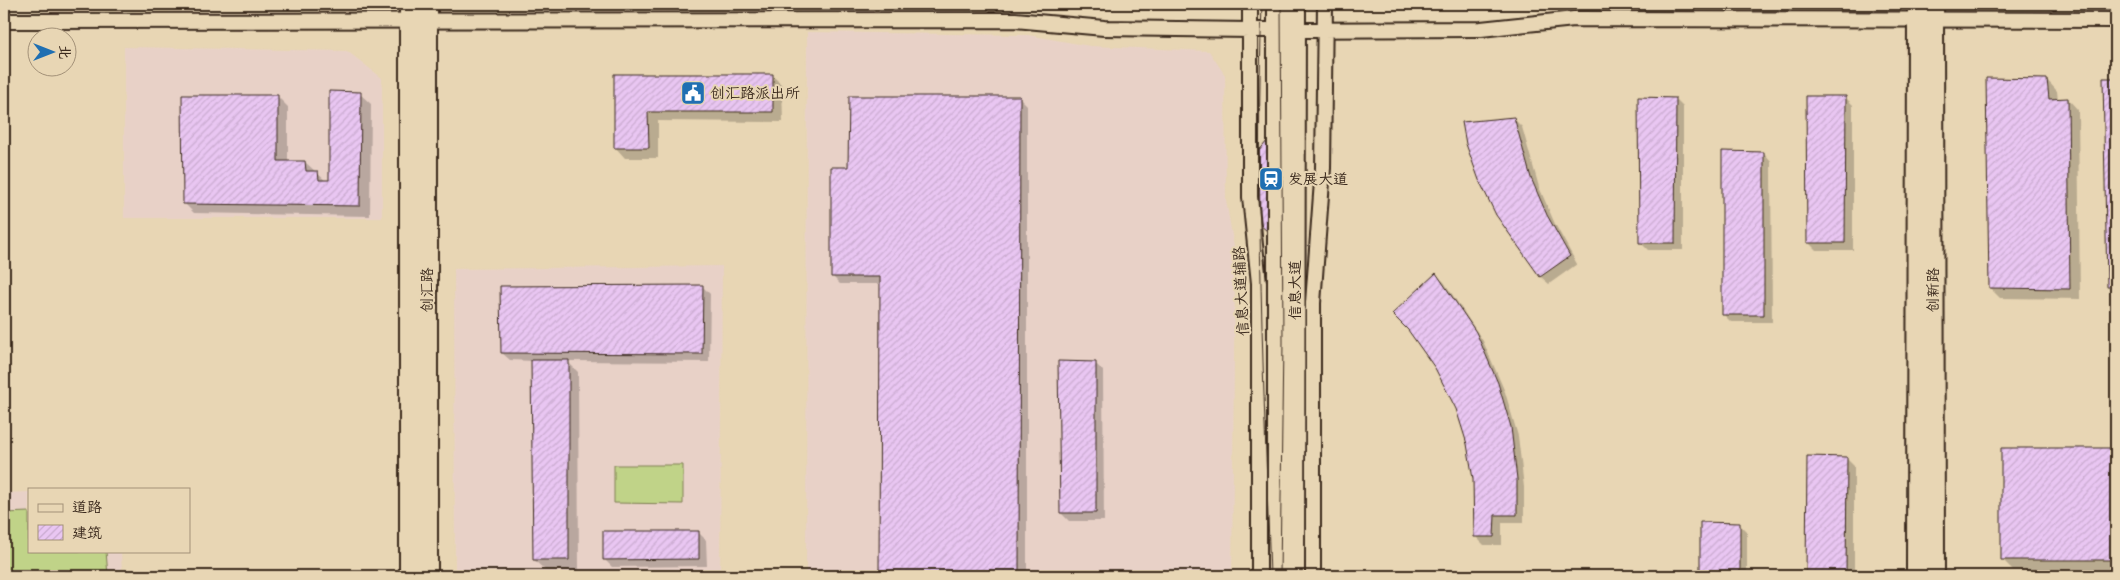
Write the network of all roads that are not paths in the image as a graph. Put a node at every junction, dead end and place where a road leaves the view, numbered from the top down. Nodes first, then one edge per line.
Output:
1 (1250, 4) edge
2 (1278, 4) edge
3 (1295, 4) edge
4 (1325, 4) edge
5 (419, 12) edge
6 (1925, 12) edge
7 (2116, 20) edge
8 (4, 21) edge
9 (1325, 29) junction
10 (1250, 30) junction
11 (1286, 30) junction
12 (410, 576) edge
13 (427, 576) edge
14 (1259, 576) edge
15 (1278, 576) edge
16 (1294, 576) edge
17 (1313, 576) edge
18 (1917, 576) edge
19 (1934, 576) edge

1 - 10 street, 信息大道辅路
2 - 11 street, 信息大道
3 - 11 street, 信息大道
4 - 9 street
5 - 8 street
5 - 10 street
5 - 12 street, 创汇路
5 - 13 street, 创汇路
6 - 7 street
6 - 9 street
6 - 18 street, 创新路
6 - 19 street, 创新路
9 - 11 street
9 - 17 street
10 - 11 street
10 - 14 street, 信息大道辅路
11 - 15 street, 信息大道
11 - 16 street, 信息大道

